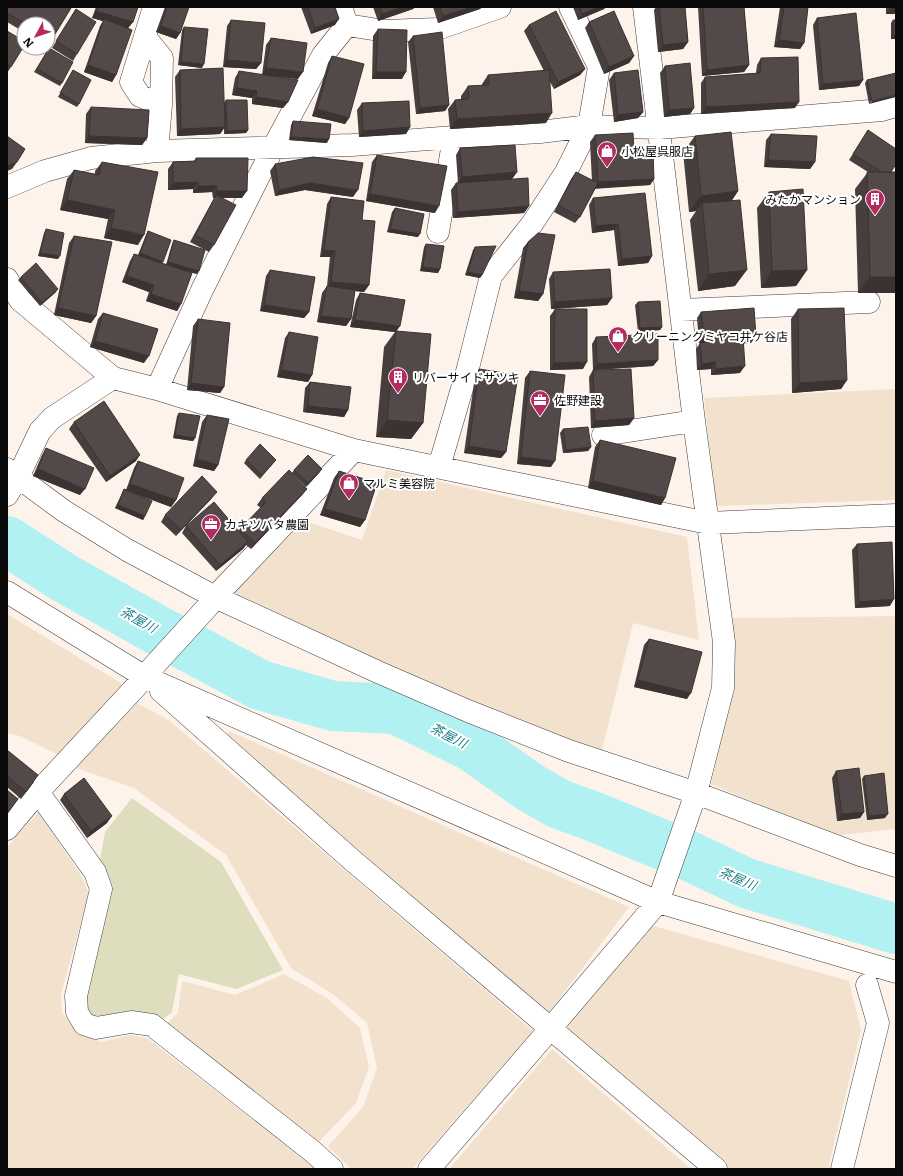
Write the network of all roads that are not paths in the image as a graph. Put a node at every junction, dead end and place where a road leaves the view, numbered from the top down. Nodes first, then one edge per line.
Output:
1 (154, 7) edge
2 (500, 7) edge
3 (570, 7) edge
4 (644, 7) edge
5 (344, 16) edge
6 (145, 37) junction
7 (161, 105) junction
8 (896, 106) edge
9 (589, 126) junction
10 (659, 128) junction
11 (454, 136) junction
12 (273, 148) junction
13 (157, 151) junction
14 (7, 187) edge
15 (438, 232) dead end
16 (7, 279) edge
17 (869, 302) edge
18 (681, 310) junction
19 (113, 378) junction
20 (157, 389) junction
21 (694, 421) junction
22 (603, 435) edge
23 (354, 450) junction
24 (439, 467) junction
25 (11, 480) edge
26 (896, 515) edge
27 (708, 523) junction
28 (7, 592) edge
29 (213, 600) junction
30 (148, 673) junction
31 (38, 792) junction
32 (694, 800) junction
33 (7, 829) edge
34 (896, 866) edge
35 (658, 902) junction
36 (896, 972) edge
37 (867, 985) dead end
38 (550, 1030) junction
39 (332, 1169) edge
40 (429, 1169) edge
41 (716, 1169) edge
42 (842, 1169) edge

1 - 6 street
2 - 5 street
3 - 9 street
4 - 10 street
5 - 12 street
6 - 7 street
6 - 7 street
7 - 13 street
8 - 10 street
9 - 10 street
9 - 11 street
9 - 24 street
10 - 18 street
11 - 12 street
11 - 15 street
12 - 13 street
12 - 20 street
13 - 14 street
16 - 19 street
17 - 18 street
18 - 21 street
19 - 20 street
19 - 25 street
20 - 23 street
21 - 22 street
21 - 27 street
23 - 24 street
23 - 29 street
24 - 27 street
25 - 29 street
26 - 27 street
27 - 32 street
28 - 30 street
29 - 30 street
29 - 32 street
30 - 31 street
30 - 35 street
30 - 38 street
31 - 33 street
31 - 39 street
32 - 34 street
32 - 35 street
35 - 36 street
35 - 38 street
37 - 42 street
38 - 40 street
38 - 41 street

